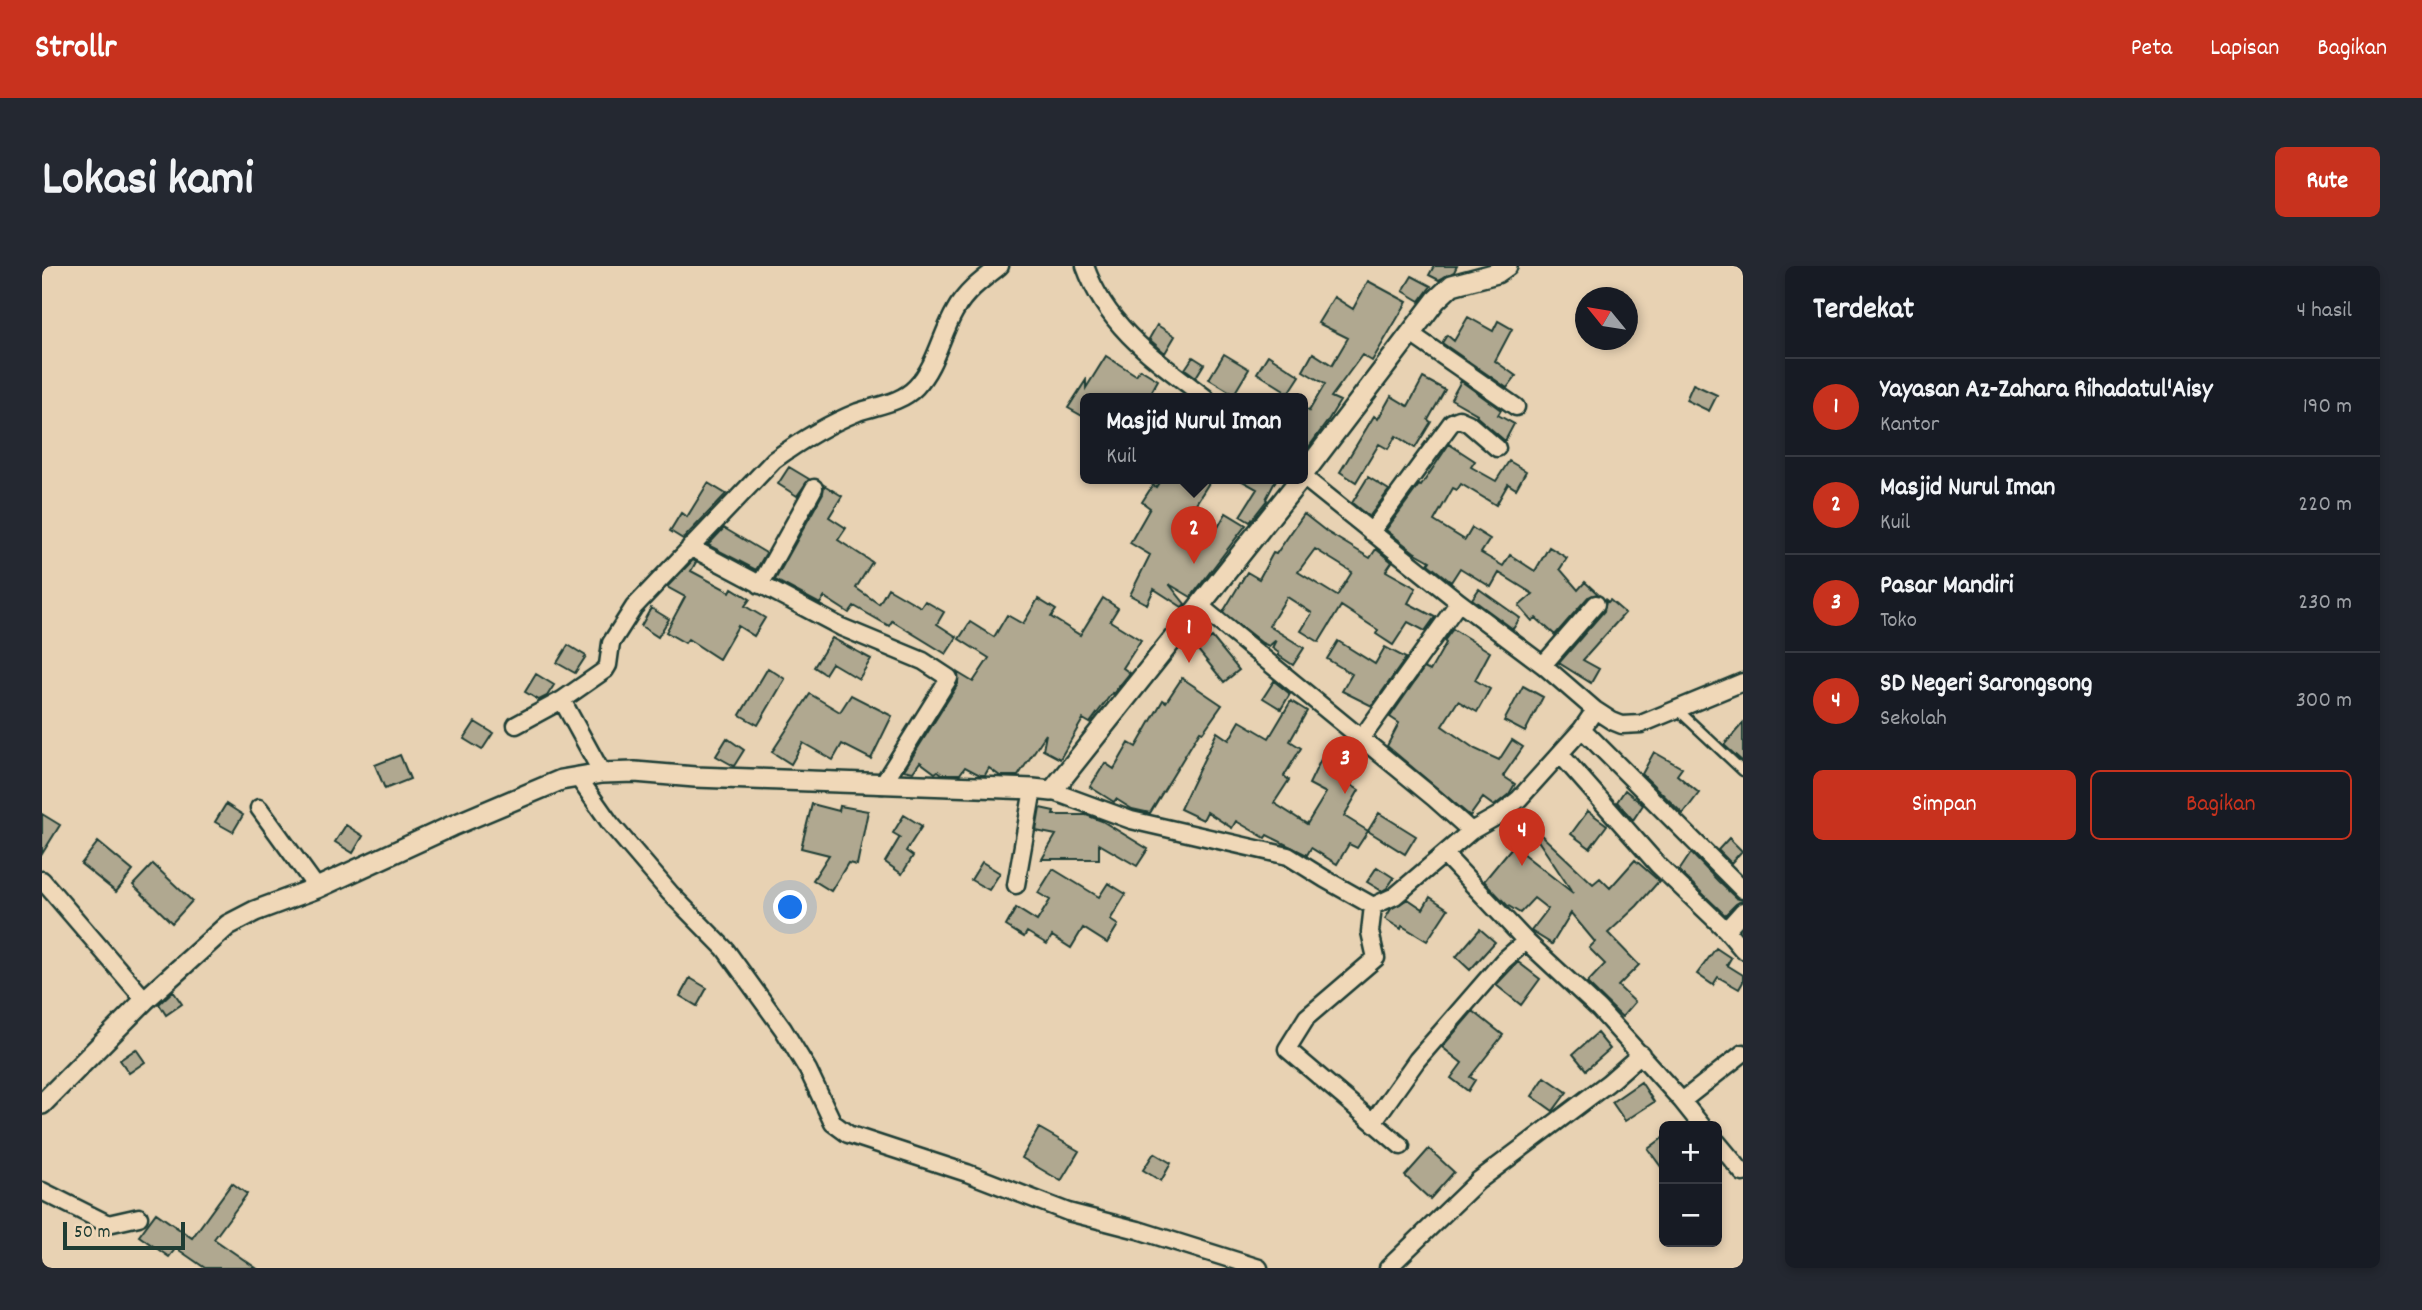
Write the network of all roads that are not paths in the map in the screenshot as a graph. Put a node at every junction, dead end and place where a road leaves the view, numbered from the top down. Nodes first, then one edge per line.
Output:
1 (1000, 266) edge
2 (1084, 266) edge
3 (1507, 266) edge
4 (1411, 334) junction
5 (1200, 393) edge
6 (1516, 407) dead end
7 (1497, 447) dead end
8 (1308, 469) edge
9 (1308, 482) edge
10 (1296, 484) edge
11 (814, 488) dead end
12 (1371, 532) junction
13 (690, 547) junction
14 (760, 585) junction
15 (1459, 602) junction
16 (1596, 604) dead end
17 (1200, 606) junction
18 (1544, 665) junction
19 (1743, 682) edge
20 (562, 700) junction
21 (1595, 710) junction
22 (1678, 710) junction
23 (516, 725) dead end
24 (1582, 729) junction
25 (1361, 739) junction
26 (1560, 754) junction
27 (1743, 771) edge
28 (602, 773) junction
29 (577, 776) junction
30 (882, 785) junction
31 (1043, 790) junction
32 (259, 808) dead end
33 (1471, 831) junction
34 (1444, 855) junction
35 (42, 880) edge
36 (1016, 885) dead end
37 (317, 888) junction
38 (1743, 890) edge
39 (1373, 906) junction
40 (1743, 911) edge
41 (1726, 930) junction
42 (1526, 941) junction
43 (1743, 950) edge
44 (145, 1000) junction
45 (1743, 1053) edge
46 (1641, 1055) junction
47 (1682, 1101) junction
48 (42, 1104) edge
49 (1698, 1121) edge
50 (1373, 1122) junction
51 (1401, 1146) dead end
52 (1722, 1148) edge
53 (1743, 1172) edge
54 (42, 1191) edge
55 (139, 1217) dead end
56 (1259, 1268) edge
57 (1388, 1268) edge

1 - 13 street
2 - 5 street
3 - 4 street
4 - 6 street
4 - 8 street
7 - 12 street
9 - 12 street
10 - 17 street
11 - 14 street
12 - 15 street
13 - 14 street
13 - 20 street
14 - 30 street
15 - 18 street
15 - 25 street
16 - 18 street
17 - 25 street
17 - 31 street
18 - 21 street
19 - 22 street
20 - 23 street
20 - 28 street
21 - 22 street
21 - 24 street
22 - 27 lane
24 - 26 street
24 - 38 street
25 - 33 street
26 - 33 street
26 - 41 street
28 - 29 street
28 - 30 street
29 - 37 street
29 - 56 street
30 - 31 street
31 - 36 street
31 - 39 street
32 - 37 street
33 - 34 street
34 - 39 street
34 - 42 street
35 - 44 street
37 - 44 street
39 - 50 street
40 - 41 street
41 - 43 street
42 - 46 street
42 - 50 street
44 - 48 street
45 - 47 street
46 - 47 street
46 - 57 street
47 - 49 street
50 - 51 street
52 - 53 street
54 - 55 street

